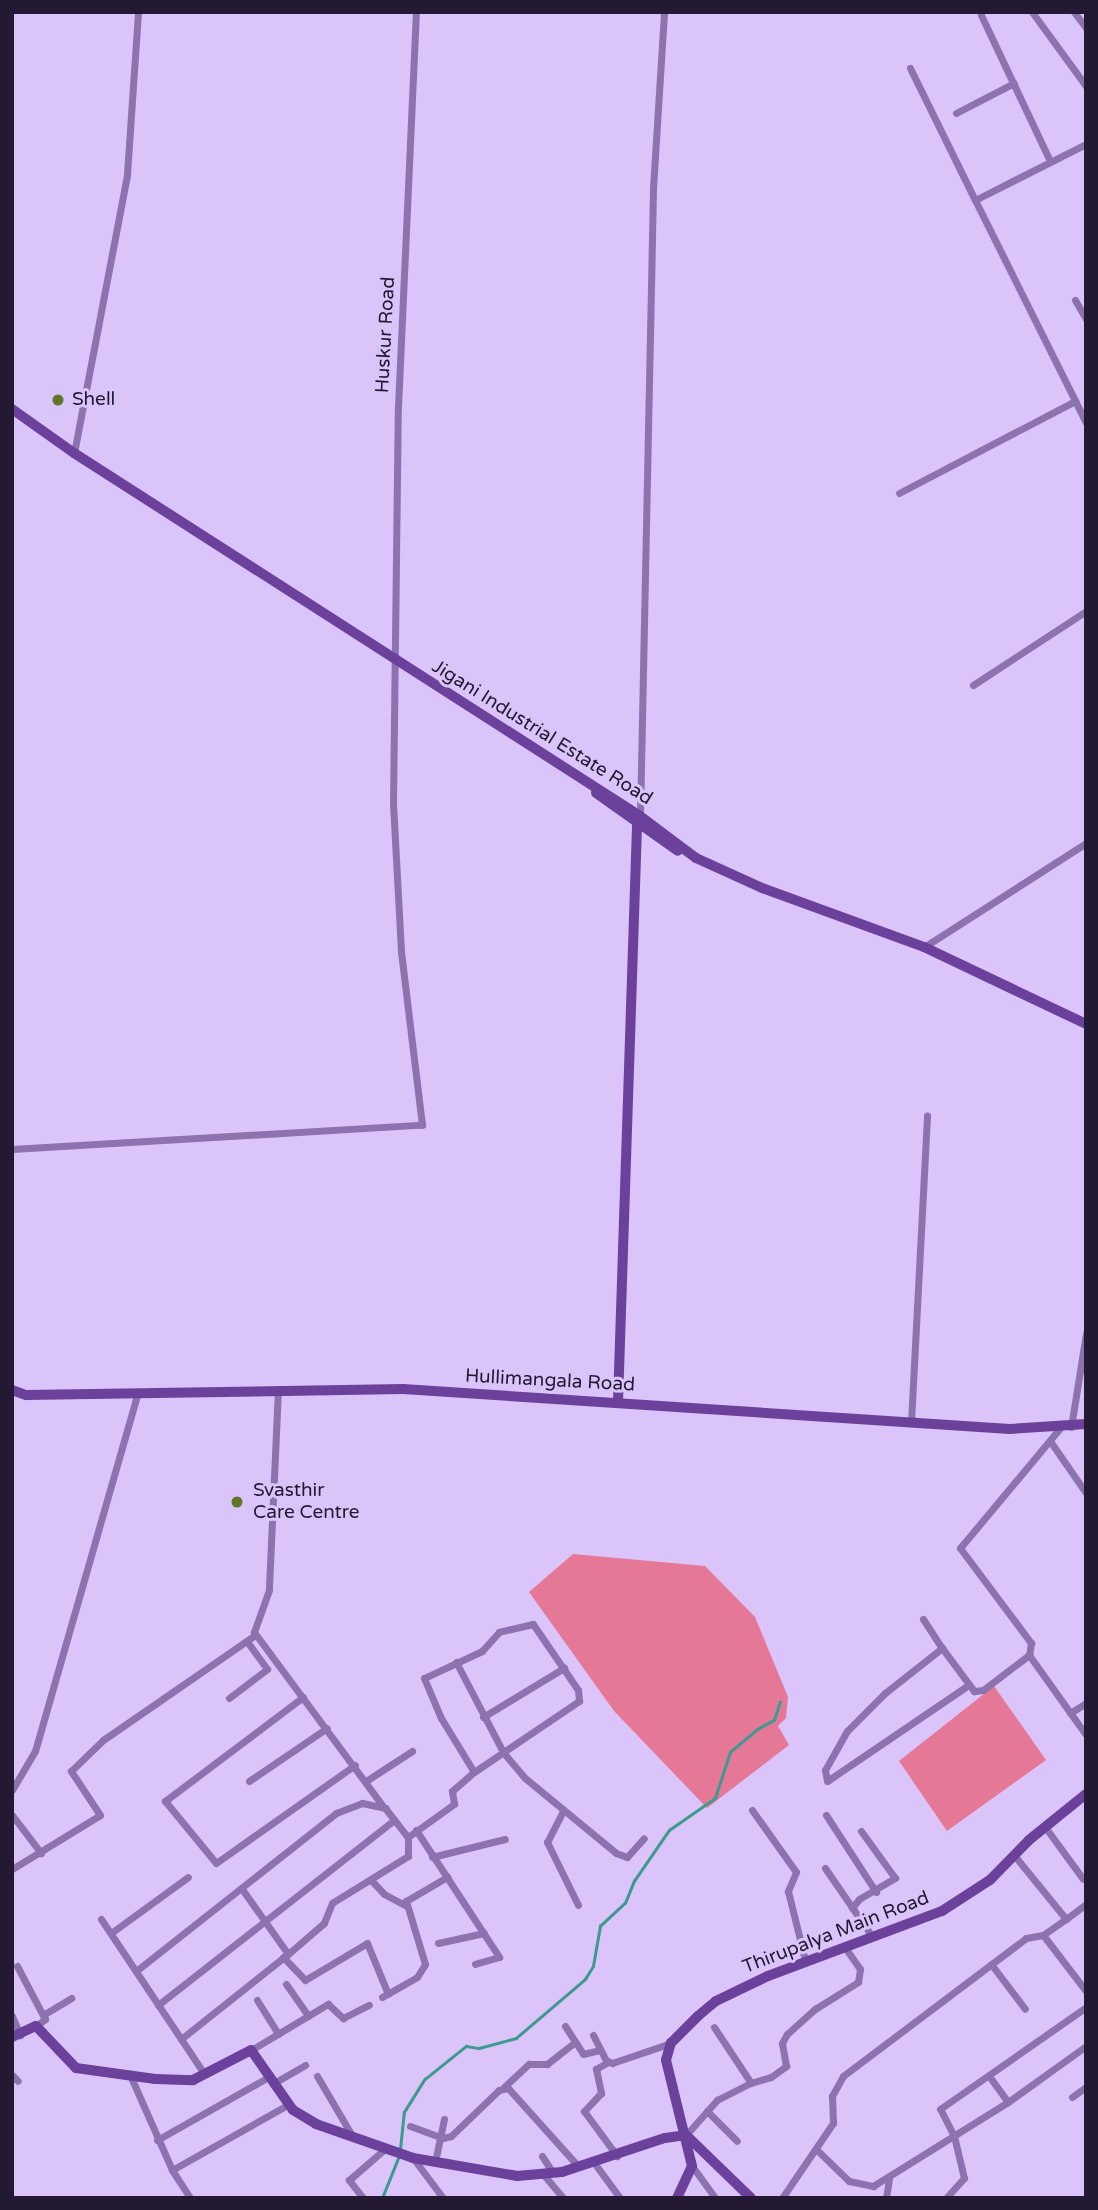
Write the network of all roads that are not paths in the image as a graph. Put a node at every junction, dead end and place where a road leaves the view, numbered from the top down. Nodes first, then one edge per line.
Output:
1 (138, 12) edge
2 (416, 12) edge
3 (664, 12) edge
4 (1032, 12) edge
5 (1074, 12) edge
6 (981, 15) dead end
7 (1086, 28) edge
8 (910, 68) dead end
9 (1014, 83) junction
10 (1086, 86) edge
11 (956, 113) dead end
12 (1086, 144) edge
13 (1049, 159) junction
14 (975, 200) junction
15 (1075, 300) dead end
16 (1086, 318) edge
17 (1075, 401) junction
18 (12, 409) edge
19 (1086, 423) edge
20 (74, 453) junction
21 (899, 493) dead end
22 (1086, 611) edge
23 (393, 659) junction
24 (973, 685) dead end
25 (638, 820) junction
26 (1086, 843) edge
27 (924, 947) junction
28 (1086, 1024) edge
29 (927, 1115) dead end
30 (12, 1149) edge
31 (1086, 1333) edge
32 (278, 1388) junction
33 (12, 1390) edge
34 (138, 1392) junction
35 (618, 1402) junction
36 (911, 1422) junction
37 (1086, 1424) edge
38 (1066, 1428) junction
39 (1050, 1441) junction
40 (1086, 1493) edge
41 (923, 1619) dead end
42 (255, 1635) junction
43 (247, 1640) junction
44 (942, 1648) junction
45 (1029, 1655) junction
46 (456, 1662) junction
47 (564, 1668) junction
48 (967, 1686) junction
49 (303, 1697) junction
50 (229, 1698) dead end
51 (1086, 1703) edge
52 (1070, 1713) junction
53 (483, 1717) junction
54 (327, 1728) junction
55 (1086, 1735) edge
56 (412, 1751) dead end
57 (503, 1752) junction
58 (355, 1765) junction
59 (474, 1772) junction
60 (249, 1781) dead end
61 (366, 1781) junction
62 (12, 1790) edge
63 (1086, 1794) edge
64 (384, 1808) junction
65 (752, 1810) dead end
66 (563, 1811) junction
67 (12, 1815) edge
68 (826, 1815) dead end
69 (394, 1820) junction
70 (1045, 1827) junction
71 (416, 1830) junction
72 (861, 1831) dead end
73 (408, 1837) junction
74 (644, 1838) dead end
75 (505, 1839) dead end
76 (41, 1853) junction
77 (1014, 1855) junction
78 (432, 1857) junction
79 (825, 1868) dead end
80 (12, 1869) edge
81 (188, 1877) dead end
82 (447, 1877) junction
83 (1083, 1879) dead end
84 (371, 1880) junction
85 (242, 1889) junction
86 (876, 1892) junction
87 (1086, 1904) edge
88 (405, 1905) junction
89 (578, 1905) dead end
90 (852, 1908) junction
91 (101, 1919) dead end
92 (1066, 1919) junction
93 (265, 1922) junction
94 (111, 1933) junction
95 (484, 1933) junction
96 (871, 1935) junction
97 (1043, 1936) junction
98 (438, 1943) dead end
99 (844, 1946) junction
100 (286, 1955) junction
101 (805, 1960) junction
102 (474, 1964) dead end
103 (991, 1964) junction
104 (17, 1966) dead end
105 (136, 1971) junction
106 (286, 1984) dead end
107 (1086, 1991) edge
108 (71, 1998) dead end
109 (257, 2000) dead end
110 (159, 2005) junction
111 (369, 2005) dead end
112 (1086, 2007) edge
113 (1025, 2009) dead end
114 (43, 2015) junction
115 (12, 2016) edge
116 (308, 2016) junction
117 (36, 2026) junction
118 (565, 2026) dead end
119 (714, 2027) dead end
120 (278, 2034) junction
121 (593, 2035) dead end
122 (16, 2037) edge
123 (181, 2039) junction
124 (575, 2042) junction
125 (671, 2043) junction
126 (1086, 2046) edge
127 (251, 2050) junction
128 (601, 2050) junction
129 (608, 2062) junction
130 (305, 2065) dead end
131 (205, 2075) junction
132 (130, 2076) junction
133 (317, 2076) dead end
134 (989, 2076) junction
135 (272, 2079) junction
136 (751, 2083) junction
137 (1086, 2087) edge
138 (503, 2088) junction
139 (1072, 2097) dead end
140 (1008, 2102) junction
141 (289, 2104) junction
142 (707, 2111) junction
143 (444, 2119) dead end
144 (410, 2126) dead end
145 (686, 2135) junction
146 (954, 2136) junction
147 (352, 2137) junction
148 (443, 2138) junction
149 (157, 2140) junction
150 (737, 2141) dead end
151 (818, 2151) junction
152 (399, 2153) junction
153 (542, 2156) dead end
154 (617, 2156) junction
155 (435, 2162) junction
156 (594, 2164) junction
157 (692, 2166) junction
158 (579, 2167) junction
159 (172, 2170) junction
160 (548, 2173) junction
161 (889, 2179) junction
162 (190, 2198) edge
163 (363, 2198) edge
164 (443, 2198) edge
165 (563, 2198) edge
166 (620, 2198) edge
167 (677, 2198) edge
168 (715, 2198) edge
169 (751, 2198) edge
170 (782, 2198) edge
171 (886, 2198) edge
172 (946, 2198) edge

1 - 20 street
2 - 23 street, Huskur Road
3 - 25 street
4 - 10 street
5 - 7 street
6 - 9 street
8 - 14 street
9 - 11 street
9 - 13 street
12 - 13 street
13 - 14 street
14 - 17 street
15 - 16 street
17 - 19 street
17 - 21 street
18 - 20 street, Jigani Industrial Estate Road
20 - 23 street, Jigani Industrial Estate Road
22 - 24 street
23 - 25 street, Jigani Industrial Estate Road
23 - 30 street, Huskur Road
25 - 27 street, Jigani Industrial Estate Road
25 - 35 street
26 - 27 street
27 - 28 street
29 - 36 street
31 - 38 street
32 - 34 street, Hullimangala Road
32 - 35 street, Hullimangala Road
32 - 42 street
33 - 34 street, Hullimangala Road
34 - 62 street
35 - 36 street, Hullimangala Road
36 - 38 street, Hullimangala Road
37 - 38 street, Hullimangala Road
38 - 39 street
39 - 40 street
39 - 45 street
41 - 44 street
42 - 43 street
42 - 49 street
43 - 50 street
43 - 76 street
44 - 48 street
44 - 48 street
45 - 48 street
45 - 52 street
46 - 47 street
46 - 53 street
46 - 59 street
47 - 53 street
47 - 57 street
49 - 54 street
49 - 58 street
51 - 52 street
52 - 55 street
53 - 57 street
54 - 58 street
54 - 60 street
56 - 61 street
57 - 59 street
57 - 66 street
58 - 61 street
59 - 71 street
61 - 64 street
63 - 70 street, Thirupalya Main Road
64 - 69 street
64 - 85 street
65 - 101 street
66 - 74 street
66 - 89 street
67 - 76 street
68 - 86 street
69 - 73 street
69 - 93 street
70 - 77 street, Thirupalya Main Road
70 - 83 street
71 - 73 street
71 - 78 street
72 - 86 street
73 - 84 street
75 - 78 street
76 - 80 street
77 - 92 street
77 - 96 street, Thirupalya Main Road
78 - 82 street
79 - 90 street
81 - 94 street
82 - 88 street
82 - 95 street
84 - 88 street
84 - 100 street
85 - 93 street
85 - 105 street
86 - 90 street
87 - 92 street
88 - 100 street
90 - 96 street
91 - 94 street
92 - 97 street
93 - 100 street
93 - 110 street
94 - 105 street
95 - 98 street
95 - 102 street
96 - 99 street, Thirupalya Main Road
97 - 103 street
97 - 107 street
99 - 101 street, Thirupalya Main Road
99 - 136 street
100 - 123 street
101 - 125 street, Thirupalya Main Road
103 - 113 street
103 - 151 street
104 - 114 street
105 - 110 street
106 - 116 street
108 - 114 street
109 - 120 street
110 - 123 street
111 - 116 street
112 - 134 street
114 - 117 street
115 - 122 street
116 - 120 street
117 - 122 street
117 - 132 street
118 - 124 street
119 - 136 street
120 - 127 street
121 - 128 street
123 - 131 street
124 - 128 street
124 - 138 street
125 - 129 street
125 - 145 street
126 - 140 street
127 - 131 street
127 - 135 street
128 - 129 street
129 - 154 street
130 - 135 street
131 - 132 street
132 - 149 street
133 - 147 street
134 - 140 street
134 - 146 street
135 - 141 street
135 - 149 street
136 - 142 street
137 - 139 street
138 - 148 street
138 - 158 street
140 - 146 street
141 - 147 street
141 - 159 street
142 - 145 street
142 - 150 street
143 - 148 street
144 - 148 street
145 - 154 street
145 - 157 street
145 - 169 street
146 - 161 street
146 - 172 street
147 - 152 street
148 - 155 street
149 - 159 street
151 - 161 street
151 - 170 street
152 - 155 street
152 - 163 street
152 - 164 street
153 - 160 street
154 - 156 street
155 - 160 street
156 - 158 street
156 - 166 street
157 - 167 street
157 - 168 street
158 - 160 street
159 - 162 street
160 - 165 street
161 - 171 street

